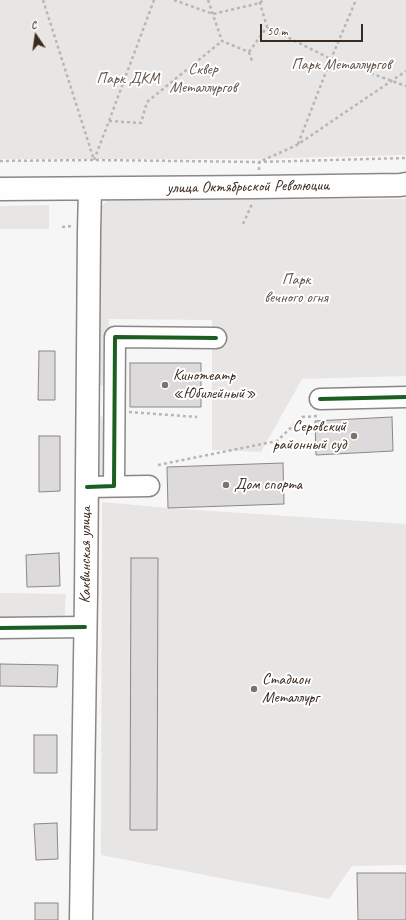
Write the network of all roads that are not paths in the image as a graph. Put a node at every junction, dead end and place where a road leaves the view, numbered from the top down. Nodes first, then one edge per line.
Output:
1 (406, 184) edge
2 (0, 189) edge
3 (90, 189) junction
4 (216, 338) dead end
5 (406, 397) edge
6 (322, 408) road end
7 (114, 486) junction
8 (149, 486) dead end
9 (87, 487) junction
10 (85, 627) junction
11 (0, 628) edge
12 (81, 920) edge

1 - 3 main road, улица Октябрьской Революции
2 - 3 main road, улица Октябрьской Революции
3 - 9 main road, Каквинская улица
4 - 7 street
5 - 6 street
7 - 8 street
7 - 9 street
9 - 10 main road, Каквинская улица
10 - 11 street
10 - 12 main road, Каквинская улица

